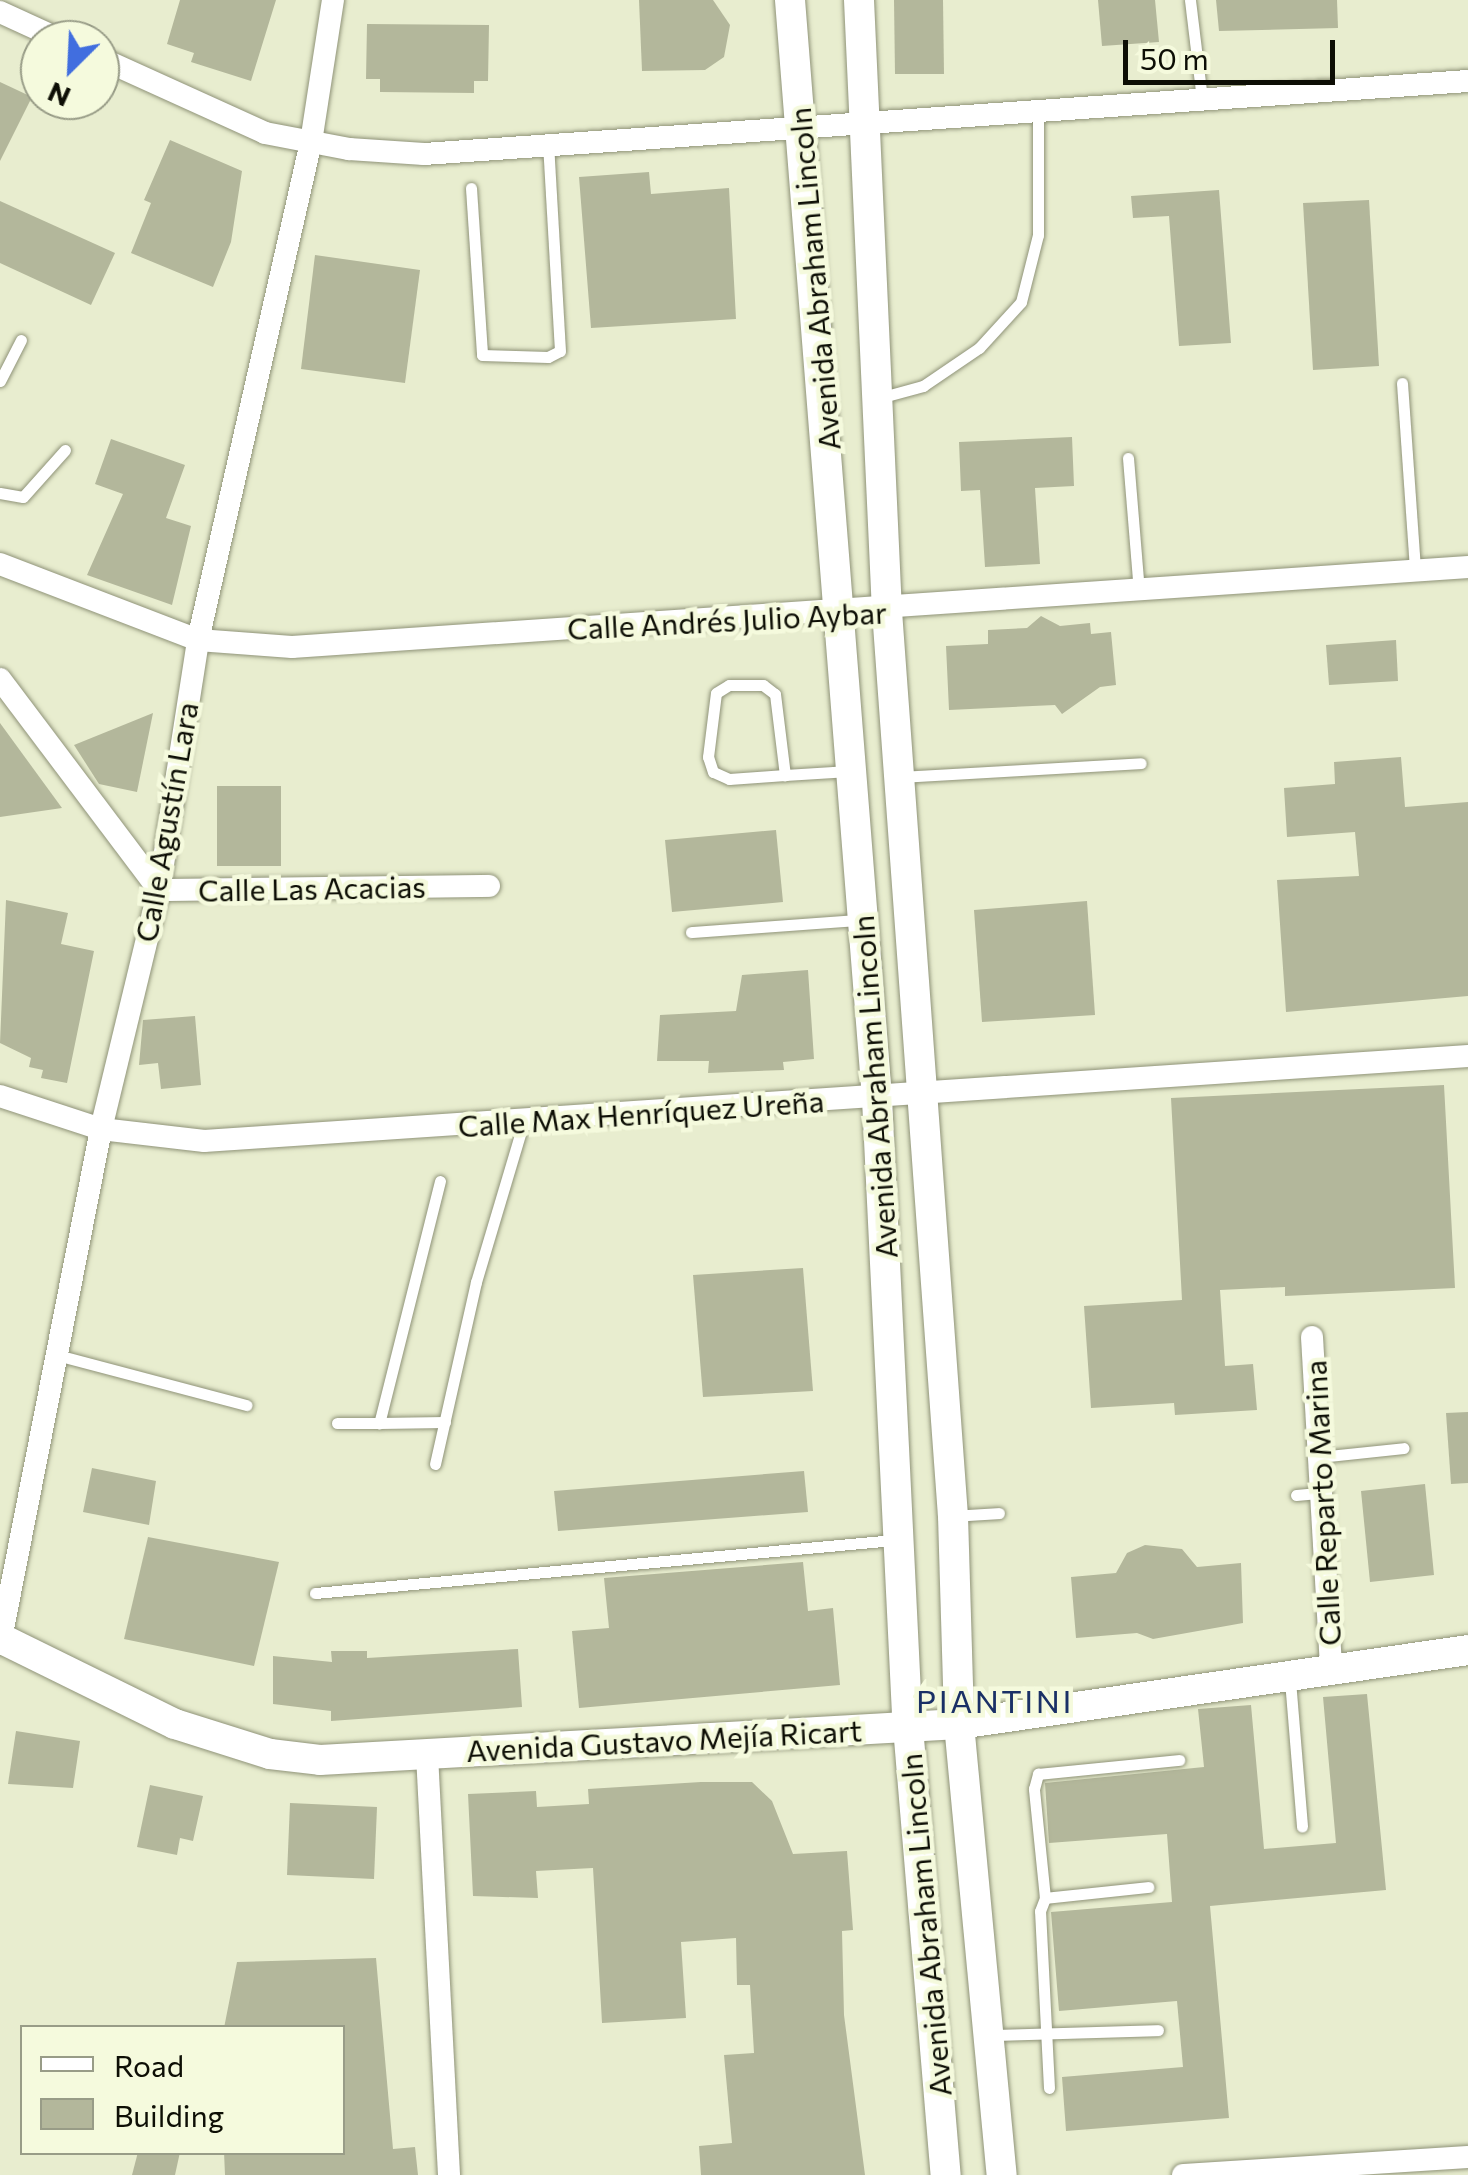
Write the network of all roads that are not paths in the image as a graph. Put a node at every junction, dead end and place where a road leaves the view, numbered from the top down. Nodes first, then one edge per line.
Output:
1 (334, 0) edge
2 (790, 0) edge
3 (859, 0) edge
4 (1190, 0) edge
5 (120, 67) edge
6 (1468, 81) edge
7 (1202, 100) junction
8 (1038, 111) junction
9 (868, 123) junction
10 (801, 127) junction
11 (311, 142) junction
12 (548, 145) junction
13 (471, 188) dead end
14 (21, 340) dead end
15 (0, 381) edge
16 (1402, 383) dead end
17 (879, 398) junction
18 (65, 450) dead end
19 (1128, 458) dead end
20 (0, 494) edge
21 (0, 564) edge
22 (1468, 568) edge
23 (1415, 572) junction
24 (1139, 592) junction
25 (887, 611) junction
26 (842, 613) junction
27 (198, 640) junction
28 (0, 680) edge
29 (1141, 764) dead end
30 (853, 771) junction
31 (785, 776) junction
32 (899, 777) junction
33 (488, 886) dead end
34 (158, 890) junction
35 (864, 920) junction
36 (691, 932) dead end
37 (1468, 1056) edge
38 (0, 1096) edge
39 (922, 1097) junction
40 (876, 1099) junction
41 (524, 1121) junction
42 (101, 1129) junction
43 (440, 1182) dead end
44 (1312, 1337) dead end
45 (56, 1355) junction
46 (246, 1405) dead end
47 (445, 1422) junction
48 (336, 1423) dead end
49 (379, 1423) junction
50 (1404, 1448) dead end
51 (1320, 1457) junction
52 (436, 1464) dead end
53 (1322, 1494) junction
54 (1296, 1495) dead end
55 (999, 1512) dead end
56 (953, 1516) junction
57 (898, 1539) junction
58 (315, 1593) dead end
59 (0, 1640) edge
60 (1468, 1650) edge
61 (1331, 1670) junction
62 (1290, 1676) junction
63 (959, 1724) junction
64 (908, 1726) junction
65 (427, 1755) junction
66 (1179, 1760) dead end
67 (1302, 1827) dead end
68 (1148, 1887) dead end
69 (1046, 1898) junction
70 (1158, 2030) dead end
71 (1045, 2034) junction
72 (988, 2036) junction
73 (1050, 2088) dead end
74 (1468, 2157) edge
75 (448, 2175) edge
76 (946, 2175) edge
77 (1002, 2175) edge
78 (1183, 2175) edge

1 - 11 street, Calle Agustín Lara
2 - 10 main road, Avenida Abraham Lincoln
3 - 9 main road, Avenida Abraham Lincoln
4 - 7 lane
5 - 11 street
6 - 7 street
7 - 8 street
8 - 9 street
8 - 17 lane
9 - 10 street
9 - 17 main road, Avenida Abraham Lincoln
10 - 12 street
10 - 26 main road, Avenida Abraham Lincoln
11 - 12 street
11 - 27 street, Calle Agustín Lara
12 - 13 lane
14 - 15 lane
16 - 23 lane
17 - 25 main road, Avenida Abraham Lincoln
18 - 20 lane
19 - 24 lane
21 - 27 street, Calle Andrés Julio Aybar
22 - 23 street, Calle Andrés Julio Aybar
23 - 24 street, Calle Andrés Julio Aybar
24 - 25 street, Calle Andrés Julio Aybar
25 - 26 street, Calle Andrés Julio Aybar
25 - 32 main road, Avenida Abraham Lincoln
26 - 27 street, Calle Andrés Julio Aybar
26 - 30 main road, Avenida Abraham Lincoln
27 - 34 street, Calle Agustín Lara
28 - 34 street, Calle Las Acacias
29 - 32 lane
30 - 31 lane
30 - 35 main road, Avenida Abraham Lincoln
31 - 31 lane
32 - 39 main road, Avenida Abraham Lincoln
33 - 34 street, Calle Las Acacias
34 - 42 street, Calle Agustín Lara
35 - 36 lane
35 - 40 main road, Avenida Abraham Lincoln
37 - 39 street, Calle Max Henríquez Ureña
38 - 42 street, Calle Max Henríquez Ureña
39 - 40 street, Calle Max Henríquez Ureña
39 - 56 main road, Avenida Abraham Lincoln
40 - 41 street, Calle Max Henríquez Ureña
40 - 57 main road, Avenida Abraham Lincoln
41 - 42 street, Calle Max Henríquez Ureña
41 - 47 lane
42 - 45 street, Calle Agustín Lara
43 - 49 lane
44 - 51 street, Calle Reparto Marina
45 - 46 lane
45 - 59 street, Calle Agustín Lara
47 - 49 lane
47 - 52 lane
48 - 49 lane
50 - 51 lane
51 - 53 street, Calle Reparto Marina
53 - 54 lane
53 - 61 street, Calle Reparto Marina
55 - 56 lane
56 - 63 main road, Avenida Abraham Lincoln
57 - 58 lane
57 - 64 main road, Avenida Abraham Lincoln
59 - 65 main road, Avenida Gustavo Mejía Ricart
60 - 61 main road, Avenida Gustavo Mejía Ricart
61 - 62 main road, Avenida Gustavo Mejía Ricart
62 - 63 main road, Avenida Gustavo Mejía Ricart
62 - 67 lane
63 - 64 main road, Avenida Gustavo Mejía Ricart
63 - 72 main road, Avenida Abraham Lincoln
64 - 65 main road, Avenida Gustavo Mejía Ricart
64 - 76 main road, Avenida Abraham Lincoln
65 - 75 street
66 - 69 lane
68 - 69 lane
69 - 71 lane
70 - 71 lane
71 - 72 lane
71 - 73 lane
72 - 77 main road, Avenida Abraham Lincoln
74 - 78 street

